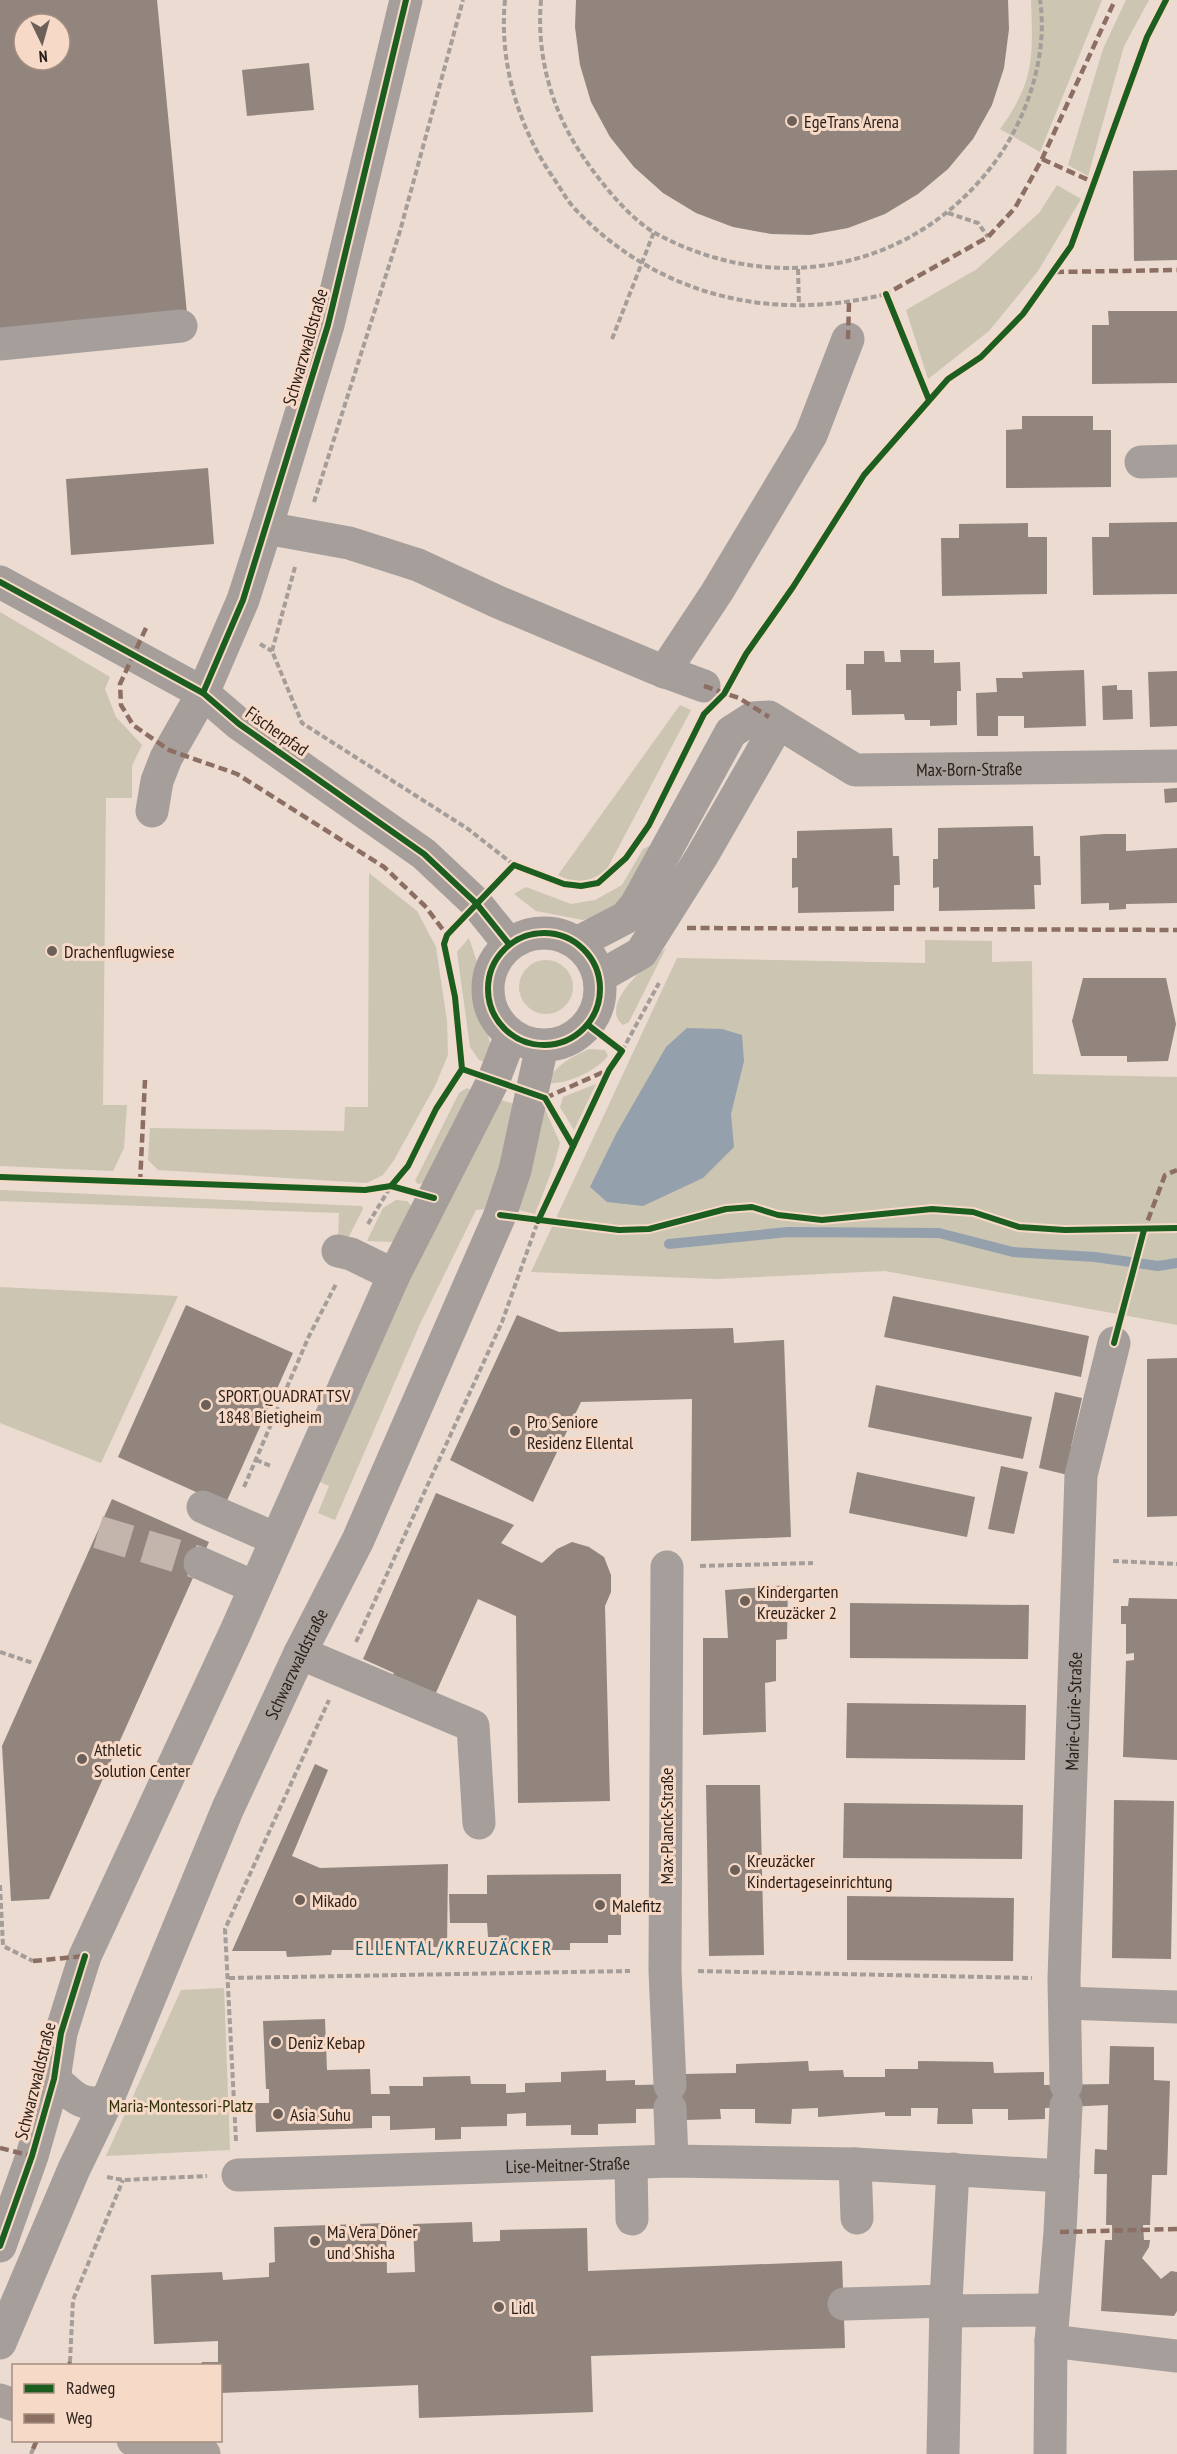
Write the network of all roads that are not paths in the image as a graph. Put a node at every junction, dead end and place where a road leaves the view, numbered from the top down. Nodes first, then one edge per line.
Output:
1 (406, 0) edge
2 (181, 326) dead end
3 (848, 339) dead end
4 (0, 344) edge
5 (1177, 461) edge
6 (1141, 462) dead end
7 (267, 528) junction
8 (0, 582) edge
9 (664, 672) junction
10 (704, 686) dead end
11 (203, 693) junction
12 (776, 722) junction
13 (1177, 766) edge
14 (152, 811) dead end
15 (577, 943) junction
16 (509, 944) junction
17 (599, 977) junction
18 (511, 1035) junction
19 (542, 1046) junction
20 (344, 1252) road end
21 (394, 1275) junction
22 (1114, 1343) dead end
23 (217, 1513) road end
24 (276, 1539) junction
25 (200, 1563) tunnel mouth
26 (667, 1568) road end
27 (254, 1587) junction
28 (300, 1653) junction
29 (479, 1823) dead end
30 (1065, 2003) junction
31 (1177, 2007) edge
32 (54, 2079) junction
33 (107, 2101) junction
34 (672, 2161) junction
35 (631, 2164) junction
36 (855, 2164) junction
37 (953, 2169) junction
38 (237, 2175) road end
39 (1063, 2176) junction
40 (857, 2218) dead end
41 (632, 2219) dead end
42 (0, 2246) edge
43 (844, 2304) dead end
44 (946, 2306) junction
45 (1052, 2326) junction
46 (0, 2343) edge
47 (1177, 2356) edge
48 (143, 2442) edge
49 (204, 2454) edge
50 (943, 2454) edge
51 (1050, 2454) edge

1 - 7 street, Schwarzwaldstraße
2 - 4 street
3 - 9 street
5 - 6 street
7 - 9 street
7 - 11 street, Schwarzwaldstraße
8 - 11 street, Fischerpfad
9 - 10 street
11 - 14 street, Schwarzwaldstraße
11 - 16 street, Fischerpfad
12 - 13 street, Max-Born-Straße
12 - 15 street, Max-Born-Straße
12 - 17 street
15 - 16 street
15 - 17 street
16 - 18 street
17 - 19 street
18 - 19 street
18 - 21 street, Schwarzwaldstraße
19 - 28 street, Schwarzwaldstraße
20 - 21 street
21 - 24 street, Schwarzwaldstraße
22 - 30 street, Marie-Curie-Straße
23 - 24 street
24 - 27 street, Schwarzwaldstraße
25 - 27 street
26 - 34 street, Max-Planck-Straße
27 - 32 street, Schwarzwaldstraße
28 - 29 street
28 - 33 street, Schwarzwaldstraße
30 - 31 street
30 - 39 street, Marie-Curie-Straße
32 - 33 street
32 - 42 street, Schwarzwaldstraße
33 - 46 street, Schwarzwaldstraße
34 - 35 street, Lise-Meitner-Straße
34 - 36 street, Lise-Meitner-Straße
35 - 38 street, Lise-Meitner-Straße
35 - 41 street
36 - 37 street, Lise-Meitner-Straße
36 - 40 street
37 - 39 street, Lise-Meitner-Straße
37 - 44 street
39 - 45 street, Marie-Curie-Straße
43 - 44 street
44 - 45 street
44 - 50 street
45 - 47 street
45 - 51 street, Marie-Curie-Straße
48 - 49 main road

